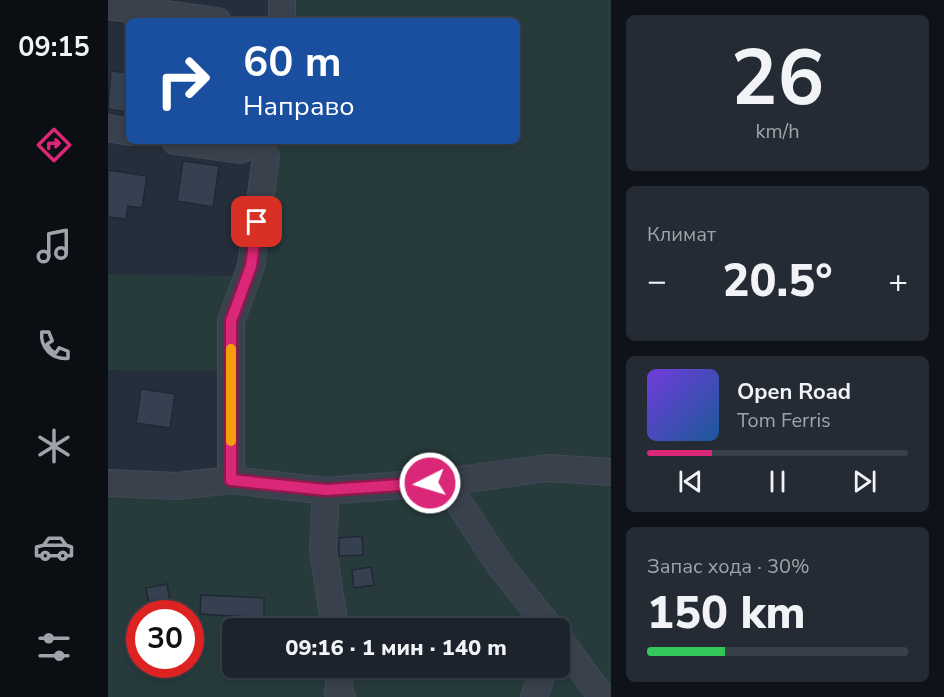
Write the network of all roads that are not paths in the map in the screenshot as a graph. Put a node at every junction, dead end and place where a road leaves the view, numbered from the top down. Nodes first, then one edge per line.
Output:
1 (282, 0) edge
2 (108, 6) edge
3 (197, 18) edge
4 (282, 18) edge
5 (108, 128) edge
6 (126, 131) edge
7 (197, 144) edge
8 (253, 144) edge
9 (260, 144) edge
10 (611, 472) edge
11 (231, 480) junction
12 (452, 481) junction
13 (108, 483) edge
14 (326, 490) junction
15 (333, 618) edge
16 (542, 618) edge
17 (570, 654) edge
18 (340, 678) edge
19 (541, 678) edge
20 (337, 696) edge
21 (534, 697) edge
22 (602, 697) edge

1 - 4 street
2 - 3 street
5 - 6 street
7 - 8 street
9 - 11 street
10 - 12 street
11 - 13 street
11 - 14 street
12 - 14 street
12 - 16 street
14 - 15 street
17 - 22 street
18 - 20 street
19 - 21 street

